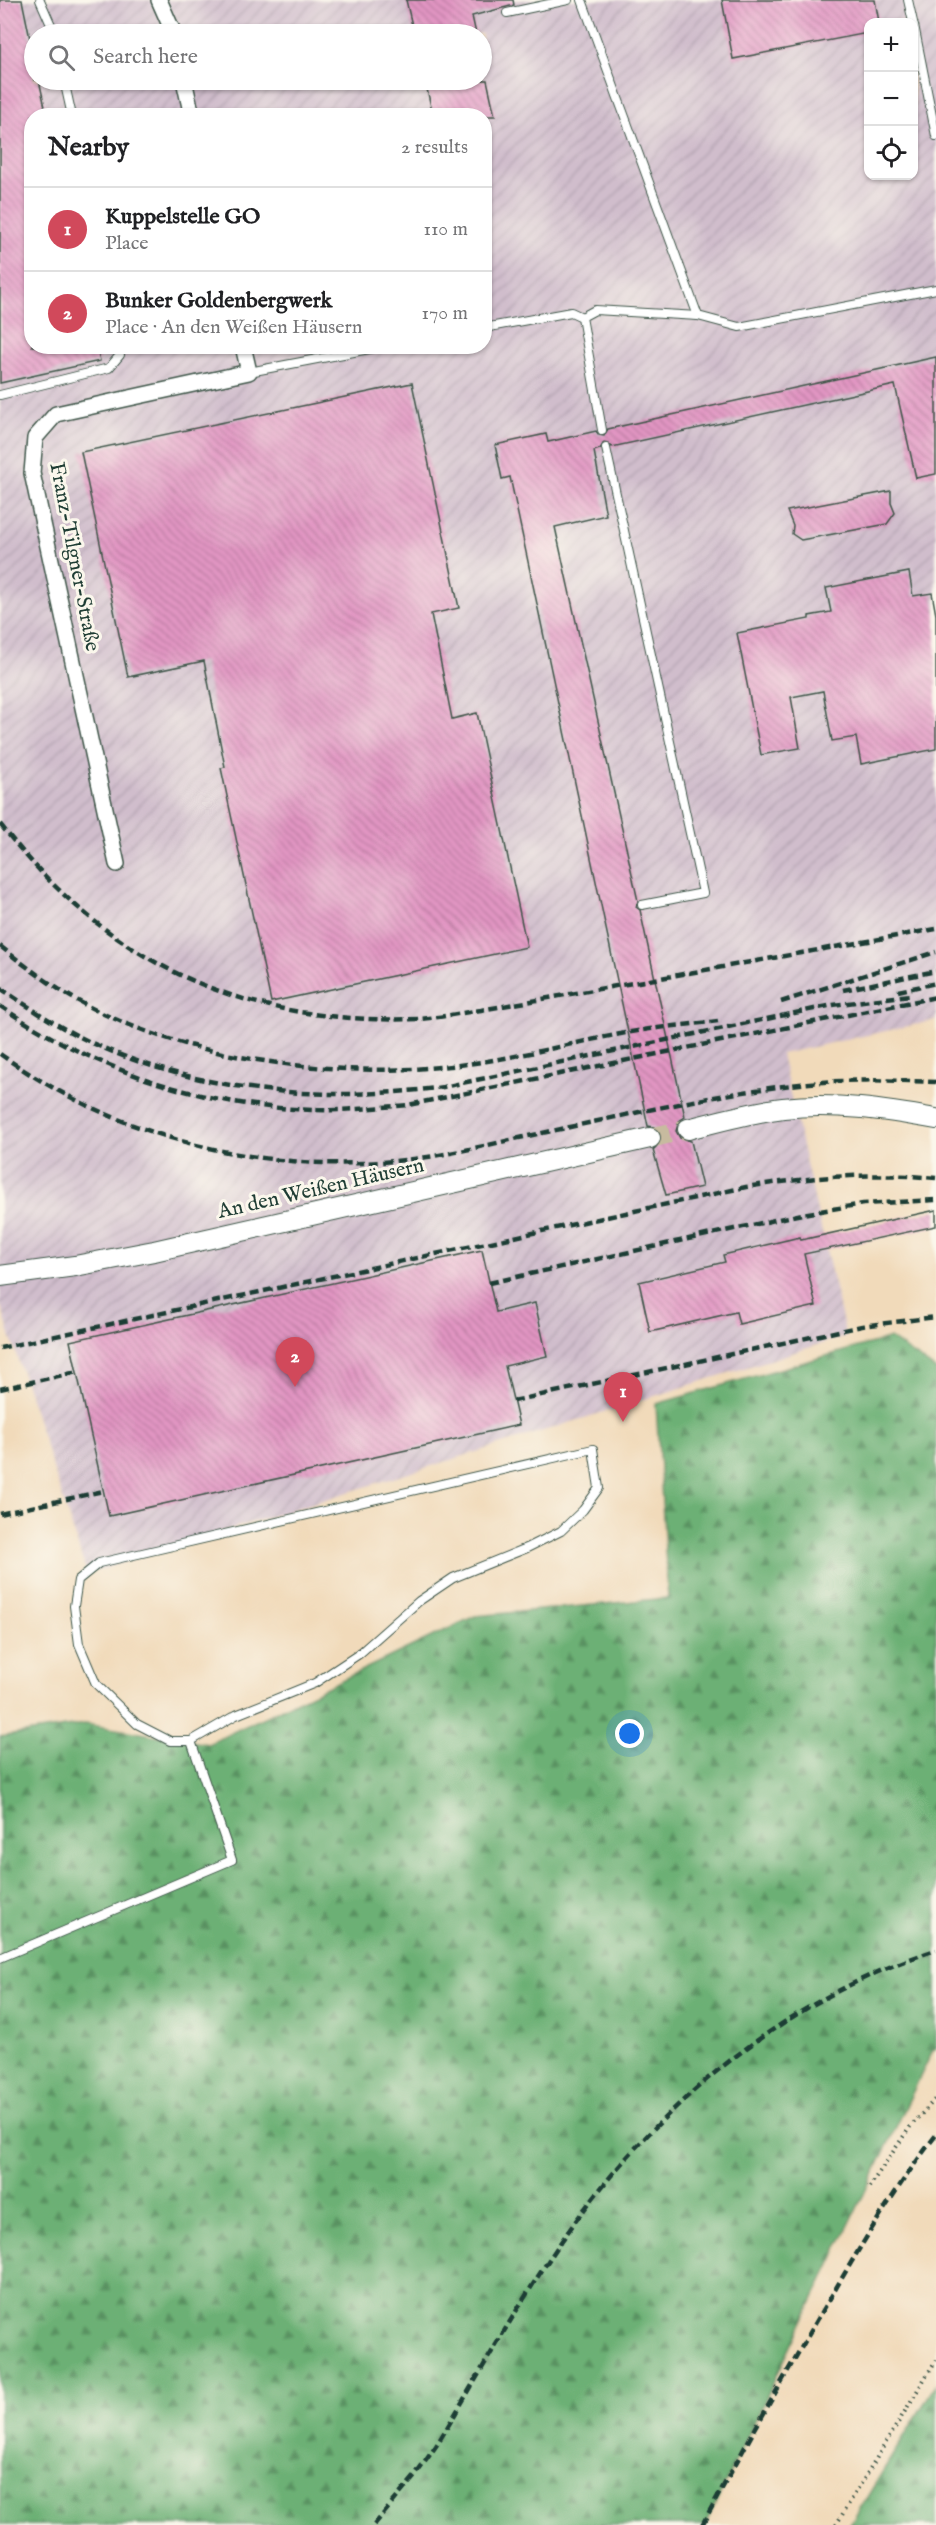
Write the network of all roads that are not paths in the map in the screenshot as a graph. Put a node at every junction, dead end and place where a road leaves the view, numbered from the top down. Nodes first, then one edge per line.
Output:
1 (40, 0) edge
2 (159, 0) edge
3 (568, 0) edge
4 (582, 0) edge
5 (908, 0) edge
6 (507, 13) dead end
7 (912, 18) edge
8 (51, 24) edge
9 (170, 24) edge
10 (918, 48) edge
11 (66, 90) edge
12 (186, 90) edge
13 (70, 108) edge
14 (190, 108) edge
15 (936, 136) edge
16 (936, 289) edge
17 (698, 316) junction
18 (582, 318) junction
19 (492, 327) edge
20 (120, 354) edge
21 (245, 354) edge
22 (343, 354) edge
23 (249, 372) junction
24 (0, 395) edge
25 (602, 430) dead end
26 (606, 448) dead end
27 (117, 864) dead end
28 (642, 905) dead end
29 (936, 1119) edge
30 (688, 1129) tunnel mouth
31 (650, 1138) tunnel mouth
32 (0, 1276) edge
33 (191, 1742) junction
34 (0, 1958) edge

1 - 8 lane
2 - 9 street
3 - 6 lane
4 - 17 lane
5 - 7 lane
10 - 15 lane
11 - 13 lane
12 - 14 street
16 - 17 lane
17 - 18 lane
18 - 19 lane
18 - 25 lane
20 - 24 lane
21 - 23 street
22 - 23 lane
23 - 27 street, Franz-Tilgner-Straße
26 - 28 lane
29 - 30 street
31 - 32 street, An den Weißen Häusern
33 - 33 lane
33 - 34 lane

